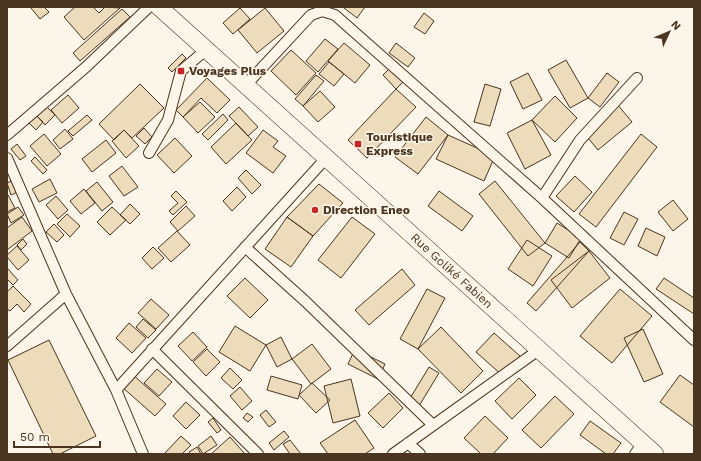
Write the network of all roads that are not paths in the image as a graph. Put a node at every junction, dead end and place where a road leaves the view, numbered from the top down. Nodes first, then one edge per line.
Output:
1 (149, 7) edge
2 (159, 7) edge
3 (207, 49) junction
4 (636, 78) dead end
5 (246, 85) junction
6 (7, 135) edge
7 (150, 153) dead end
8 (326, 157) junction
9 (7, 158) edge
10 (542, 198) junction
11 (245, 247) junction
12 (66, 294) junction
13 (694, 340) edge
14 (7, 346) edge
15 (540, 349) junction
16 (152, 350) junction
17 (116, 390) junction
18 (433, 425) junction
19 (408, 443) junction
20 (644, 450) edge
21 (143, 454) edge
22 (258, 454) edge
23 (393, 454) edge
24 (420, 454) edge

1 - 6 street
2 - 3 highway, Rue Goliké Fabien
3 - 5 highway, Rue Goliké Fabien
3 - 7 street
4 - 10 street
5 - 8 highway, Rue Goliké Fabien
5 - 10 street
8 - 11 street
8 - 15 highway, Rue Goliké Fabien
9 - 12 street
10 - 13 street
11 - 16 street
11 - 18 street
12 - 14 street
12 - 17 street
15 - 18 street
15 - 20 highway, Rue Goliké Fabien
16 - 17 street
16 - 22 street
17 - 21 street
18 - 19 street
19 - 23 street
19 - 24 street

